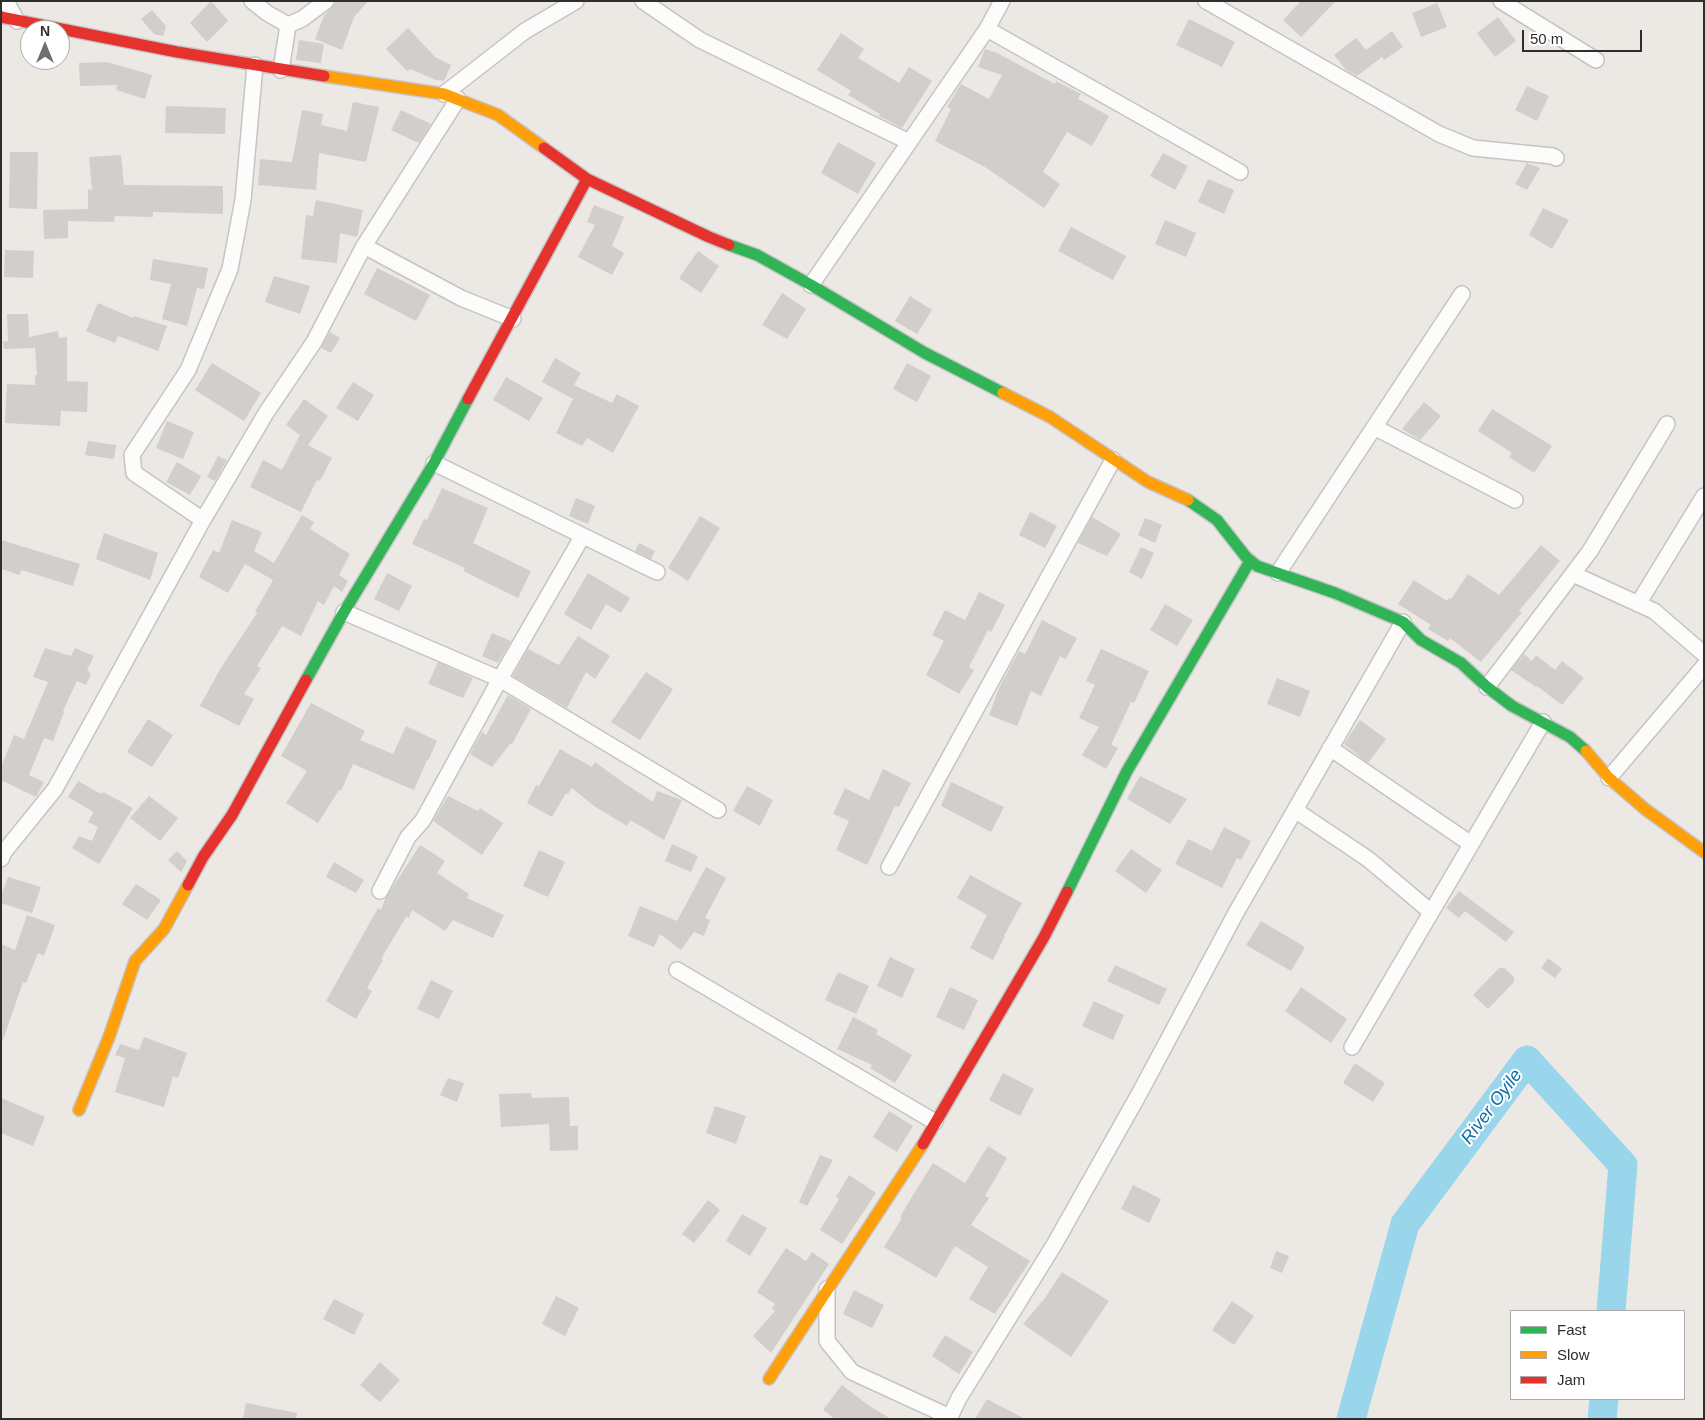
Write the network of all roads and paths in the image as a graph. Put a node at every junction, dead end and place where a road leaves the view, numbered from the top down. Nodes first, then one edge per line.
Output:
1 (6, 1) edge
2 (252, 1) edge
3 (326, 1) edge
4 (576, 1) edge
5 (643, 1) edge
6 (1002, 1) edge
7 (1206, 1) edge
8 (1501, 1) edge
9 (1, 17) edge
10 (17, 21) junction
11 (288, 25) junction
12 (987, 29) junction
13 (1596, 60) dead end
14 (255, 64) junction
15 (281, 70) junction
16 (451, 96) junction
17 (909, 142) junction
18 (1556, 158) dead end
19 (1240, 172) dead end
20 (587, 178) junction
21 (364, 246) junction
22 (811, 285) junction
23 (1462, 294) dead end
24 (513, 319) junction
25 (1667, 424) dead end
26 (1374, 428) junction
27 (1113, 460) junction
28 (434, 463) junction
29 (1704, 496) edge
30 (1515, 500) dead end
31 (203, 520) junction
32 (582, 537) junction
33 (1250, 561) junction
34 (656, 572) dead end
35 (1278, 573) junction
36 (1573, 574) junction
37 (1638, 604) junction
38 (344, 612) junction
39 (1403, 622) junction
40 (1704, 654) edge
41 (1704, 666) edge
42 (500, 679) junction
43 (1487, 687) junction
44 (1543, 722) junction
45 (1330, 748) junction
46 (1609, 778) junction
47 (718, 810) dead end
48 (1295, 810) junction
49 (1471, 844) junction
50 (1704, 852) edge
51 (2, 854) edge
52 (889, 867) dead end
53 (380, 891) dead end
54 (1431, 912) junction
55 (677, 970) dead end
56 (1352, 1047) dead end
57 (79, 1110) dead end
58 (935, 1122) junction
59 (827, 1290) junction
60 (769, 1379) dead end
61 (950, 1418) edge

1 - 10 street
2 - 11 street
3 - 11 street
4 - 16 street
5 - 17 street
6 - 12 street
7 - 18 street
8 - 13 street
9 - 10 street
10 - 14 street
11 - 15 street
12 - 17 street
12 - 19 street
14 - 15 street
14 - 31 street
15 - 16 street
16 - 20 street
16 - 21 street
17 - 22 street
20 - 22 street
20 - 24 street
21 - 24 street
21 - 31 street
22 - 27 street
23 - 26 street
24 - 28 street
25 - 36 street
26 - 30 street
26 - 35 street
27 - 33 street
27 - 52 street
28 - 32 street
28 - 38 street
29 - 37 street
31 - 51 street
32 - 34 street
32 - 42 street
33 - 35 street
33 - 58 street
35 - 39 street
36 - 37 street
36 - 43 street
37 - 40 street
38 - 42 street
38 - 57 street
39 - 43 street
39 - 45 street
41 - 46 street
42 - 47 street
42 - 53 street
43 - 44 street
44 - 46 street
44 - 49 street
45 - 48 street
45 - 49 street
46 - 50 street
48 - 54 street
48 - 61 street
49 - 54 street
54 - 56 street
55 - 58 street
58 - 59 street
59 - 60 street
59 - 61 street

